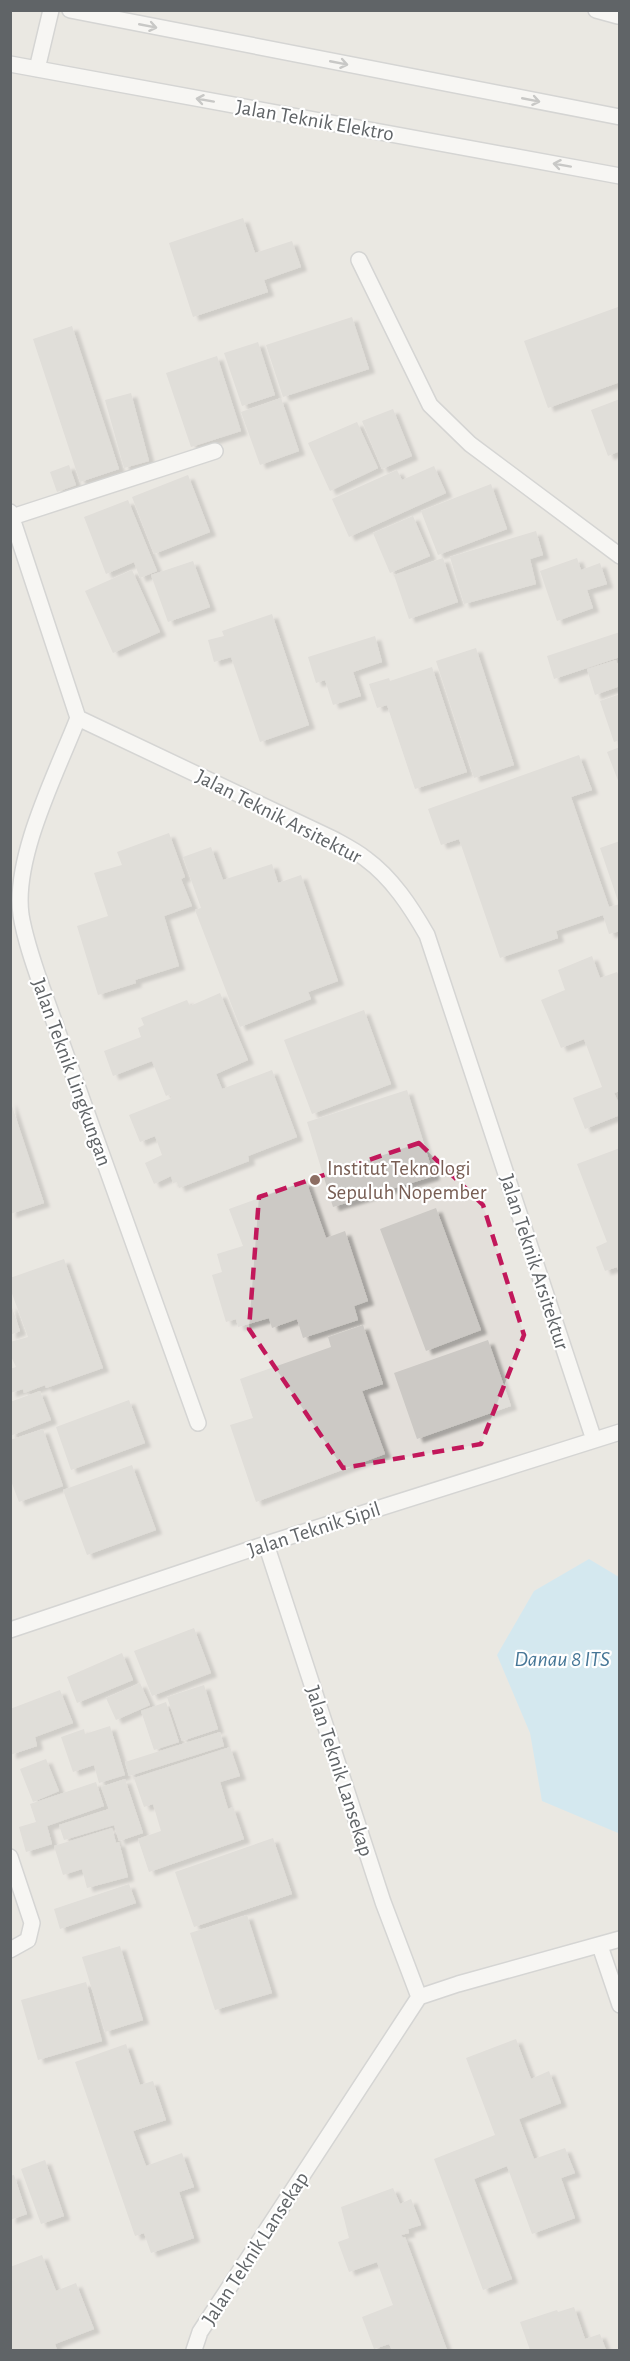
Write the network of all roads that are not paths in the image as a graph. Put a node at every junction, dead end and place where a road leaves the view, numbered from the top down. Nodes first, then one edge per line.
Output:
1 (51, 10) edge
2 (70, 10) edge
3 (596, 10) edge
4 (618, 15) edge
5 (10, 64) edge
6 (37, 69) junction
7 (620, 117) edge
8 (620, 176) edge
9 (359, 260) dead end
10 (215, 451) dead end
11 (11, 515) edge
12 (620, 556) edge
13 (78, 718) junction
14 (198, 1423) dead end
15 (620, 1432) edge
16 (594, 1440) junction
17 (266, 1544) junction
18 (11, 1629) edge
19 (10, 1857) edge
20 (620, 1939) edge
21 (600, 1946) junction
22 (10, 1950) edge
23 (419, 1996) junction
24 (620, 2005) edge
25 (194, 2350) edge

1 - 6 lane
2 -> 7 lane
3 - 4 lane
5 - 6 lane, Jalan Teknik Elektro
8 -> 6 lane, Jalan Teknik Elektro
9 - 12 lane
10 - 11 lane
11 - 13 lane
13 - 14 lane, Jalan Teknik Lingkungan
13 - 16 lane, Jalan Teknik Arsitektur
15 - 16 lane, Jalan Teknik Sipil
16 - 17 lane, Jalan Teknik Sipil
17 - 18 lane, Jalan Teknik Sipil
17 - 23 lane, Jalan Teknik Lansekap
19 - 22 lane
20 - 21 lane
21 - 23 lane
21 - 24 lane
23 - 25 lane, Jalan Teknik Lansekap

